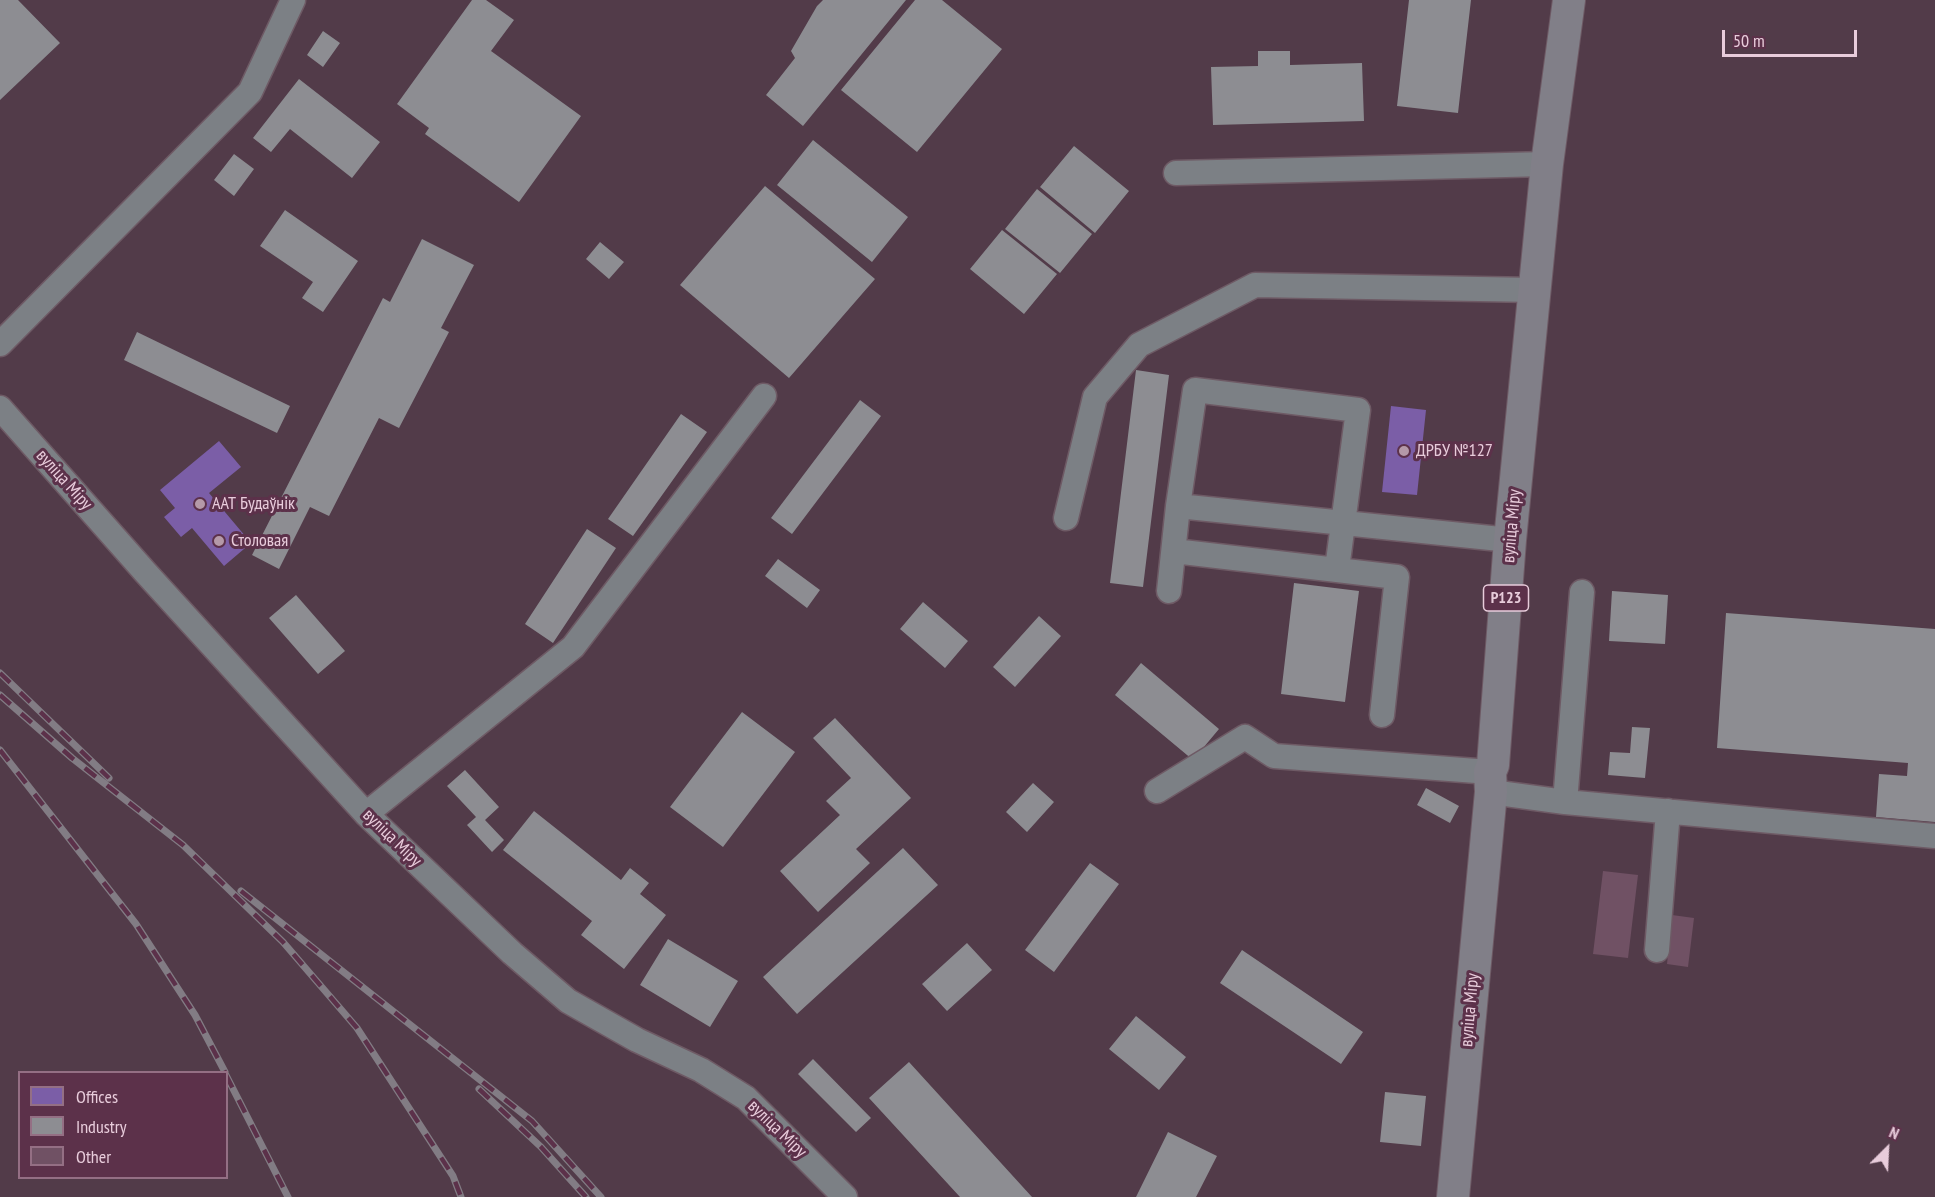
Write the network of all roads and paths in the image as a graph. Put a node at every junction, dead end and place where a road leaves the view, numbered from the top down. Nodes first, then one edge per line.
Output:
1 (292, 0) edge
2 (1569, 0) edge
3 (1547, 164) junction
4 (1176, 173) dead end
5 (1535, 290) junction
6 (0, 344) edge
7 (764, 396) dead end
8 (0, 408) edge
9 (1178, 506) junction
10 (1066, 518) dead end
11 (1342, 523) junction
12 (1510, 540) junction
13 (1174, 550) junction
14 (1337, 569) junction
15 (1169, 591) dead end
16 (1582, 592) dead end
17 (1382, 715) dead end
18 (1491, 782) junction
19 (1157, 791) dead end
20 (1565, 802) junction
21 (1668, 812) junction
22 (366, 814) junction
23 (1935, 836) edge
24 (1657, 950) dead end
25 (845, 1197) edge
26 (1453, 1197) edge

1 - 6 street
2 - 3 main road, вуліца Міру / Р123
3 - 4 street
3 - 5 main road, вуліца Міру / Р123
5 - 10 street
5 - 12 main road, вуліца Міру / Р123
7 - 22 street
8 - 22 street, вуліца Міру
9 - 11 street
9 - 11 street
9 - 13 street
11 - 12 street
11 - 14 street
12 - 18 main road, вуліца Міру / Р123
13 - 14 street
13 - 15 street
14 - 17 street
16 - 20 street
18 - 19 street
18 - 20 street
18 - 26 main road, вуліца Міру / Р123
20 - 21 street
21 - 23 street
21 - 24 street
22 - 25 street, вуліца Міру

